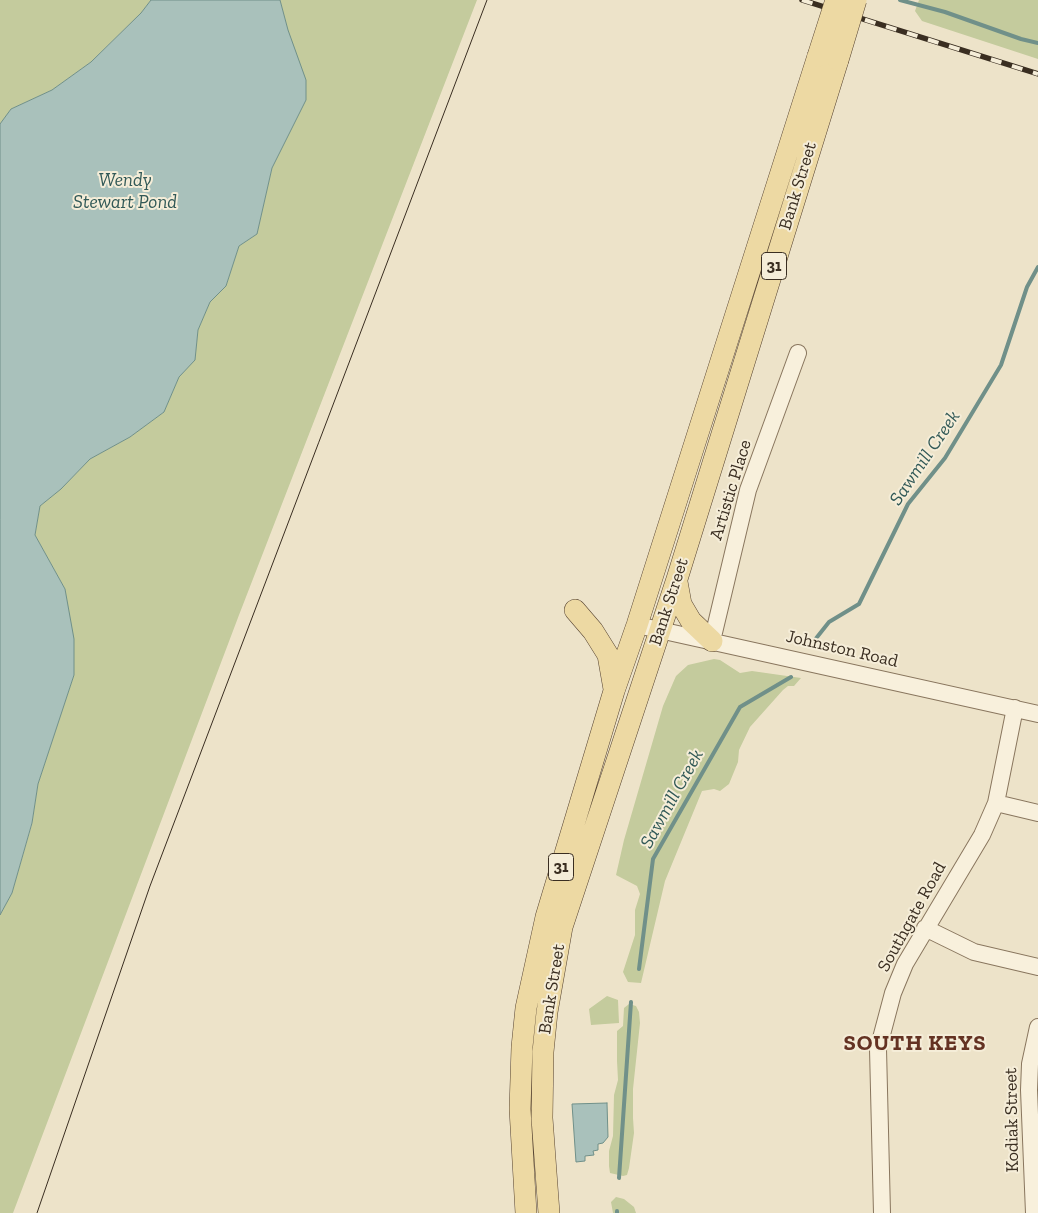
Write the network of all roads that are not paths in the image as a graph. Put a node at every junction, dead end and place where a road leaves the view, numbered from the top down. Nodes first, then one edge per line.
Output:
1 (836, 0) edge
2 (856, 0) edge
3 (828, 58) junction
4 (798, 353) dead end
5 (677, 579) junction
6 (575, 610) dead end
7 (637, 625) junction
8 (661, 630) junction
9 (712, 641) junction
10 (614, 691) junction
11 (1014, 708) junction
12 (1038, 714) edge
13 (996, 803) junction
14 (1038, 813) edge
15 (925, 928) junction
16 (1038, 967) edge
17 (1038, 1027) edge
18 (526, 1213) edge
19 (549, 1213) edge
20 (882, 1213) edge
21 (1034, 1213) edge

1 - 3 main road, Bank Street / 31, bridge
2 - 3 main road, Bank Street / 31, bridge
3 - 5 main road, Bank Street / 31
3 - 7 main road, Bank Street / 31
4 - 9 street, Artistic Place
5 - 8 main road, Bank Street / 31
5 - 9 main road
6 - 10 main road
7 - 8 street, Johnston Road
7 - 10 main road, Bank Street / 31
8 - 9 street, Johnston Road
8 - 19 main road, Bank Street / 31
9 - 11 street, Johnston Road
10 - 18 main road, Bank Street / 31
11 - 12 street, Johnston Road
11 - 13 street, Southgate Road
13 - 14 street
13 - 15 street, Southgate Road
15 - 16 street
15 - 20 street, Southgate Road
17 - 21 street, Kodiak Street

